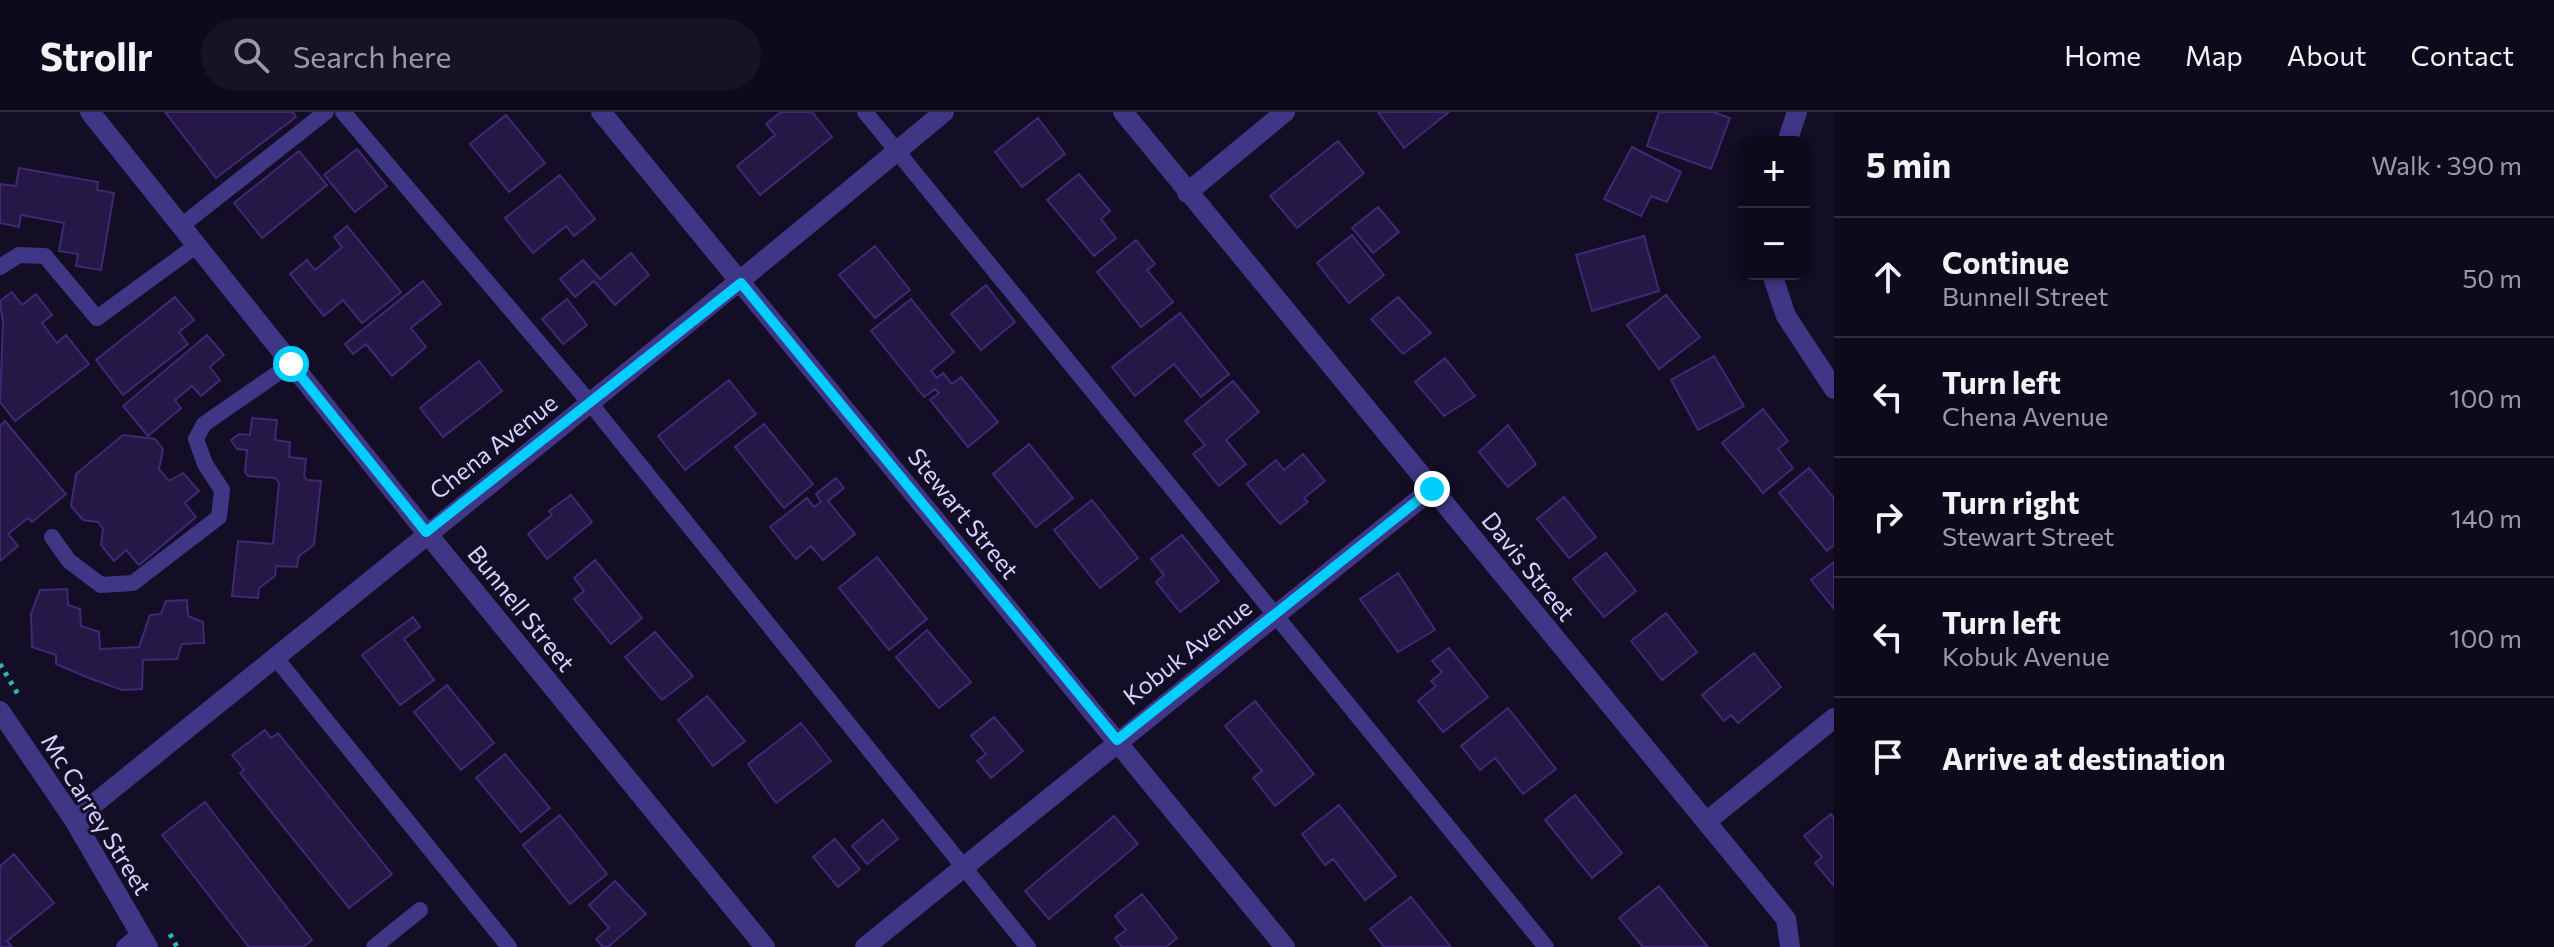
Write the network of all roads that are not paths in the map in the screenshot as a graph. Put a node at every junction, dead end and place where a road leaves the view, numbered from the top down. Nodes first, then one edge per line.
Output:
1 (90, 112) edge
2 (326, 112) edge
3 (343, 112) edge
4 (601, 112) edge
5 (865, 112) edge
6 (944, 112) edge
7 (1123, 112) edge
8 (1285, 112) edge
9 (1797, 112) edge
10 (1789, 136) edge
11 (897, 151) junction
12 (1187, 193) junction
13 (181, 226) junction
14 (197, 245) junction
15 (0, 267) edge
16 (1774, 280) edge
17 (741, 283) junction
18 (291, 364) junction
19 (1834, 389) edge
20 (590, 403) junction
21 (1432, 489) junction
22 (426, 532) junction
23 (52, 537) dead end
24 (1275, 614) junction
25 (275, 657) junction
26 (0, 711) edge
27 (1834, 718) edge
28 (1117, 740) junction
29 (74, 820) junction
30 (1706, 822) junction
31 (963, 867) junction
32 (420, 910) dead end
33 (137, 943) edge
34 (374, 947) edge
35 (509, 947) edge
36 (765, 947) edge
37 (865, 947) edge
38 (1028, 947) edge
39 (1285, 947) edge
40 (1546, 947) edge
41 (1790, 947) edge

1 - 13 street, Bunnell Street
2 - 13 lane
3 - 20 lane
4 - 17 street, Stewart Street
5 - 11 lane
6 - 11 street, Chena Avenue
7 - 12 street, Davis Street
8 - 12 street
9 - 10 street
11 - 17 street, Chena Avenue
11 - 24 lane
12 - 21 street, Davis Street
13 - 14 street, Bunnell Street
14 - 15 lane
14 - 18 street, Bunnell Street
16 - 19 street
17 - 20 street, Chena Avenue
17 - 28 street, Stewart Street
18 - 22 street, Bunnell Street
18 - 23 lane
20 - 22 street, Chena Avenue
20 - 31 lane
21 - 24 street, Kobuk Avenue
21 - 30 street, Davis Street
22 - 25 street, Chena Avenue
22 - 36 street, Bunnell Street
24 - 28 street, Kobuk Avenue
24 - 40 lane
25 - 29 street, Chena Avenue
25 - 35 lane
26 - 29 street, Mc Carrey Street
27 - 30 street
28 - 31 street, Kobuk Avenue
28 - 39 street, Stewart Street
29 - 33 street, Mc Carrey Street
30 - 41 street, Davis Street
31 - 37 street, Kobuk Avenue
31 - 38 lane
32 - 34 lane

